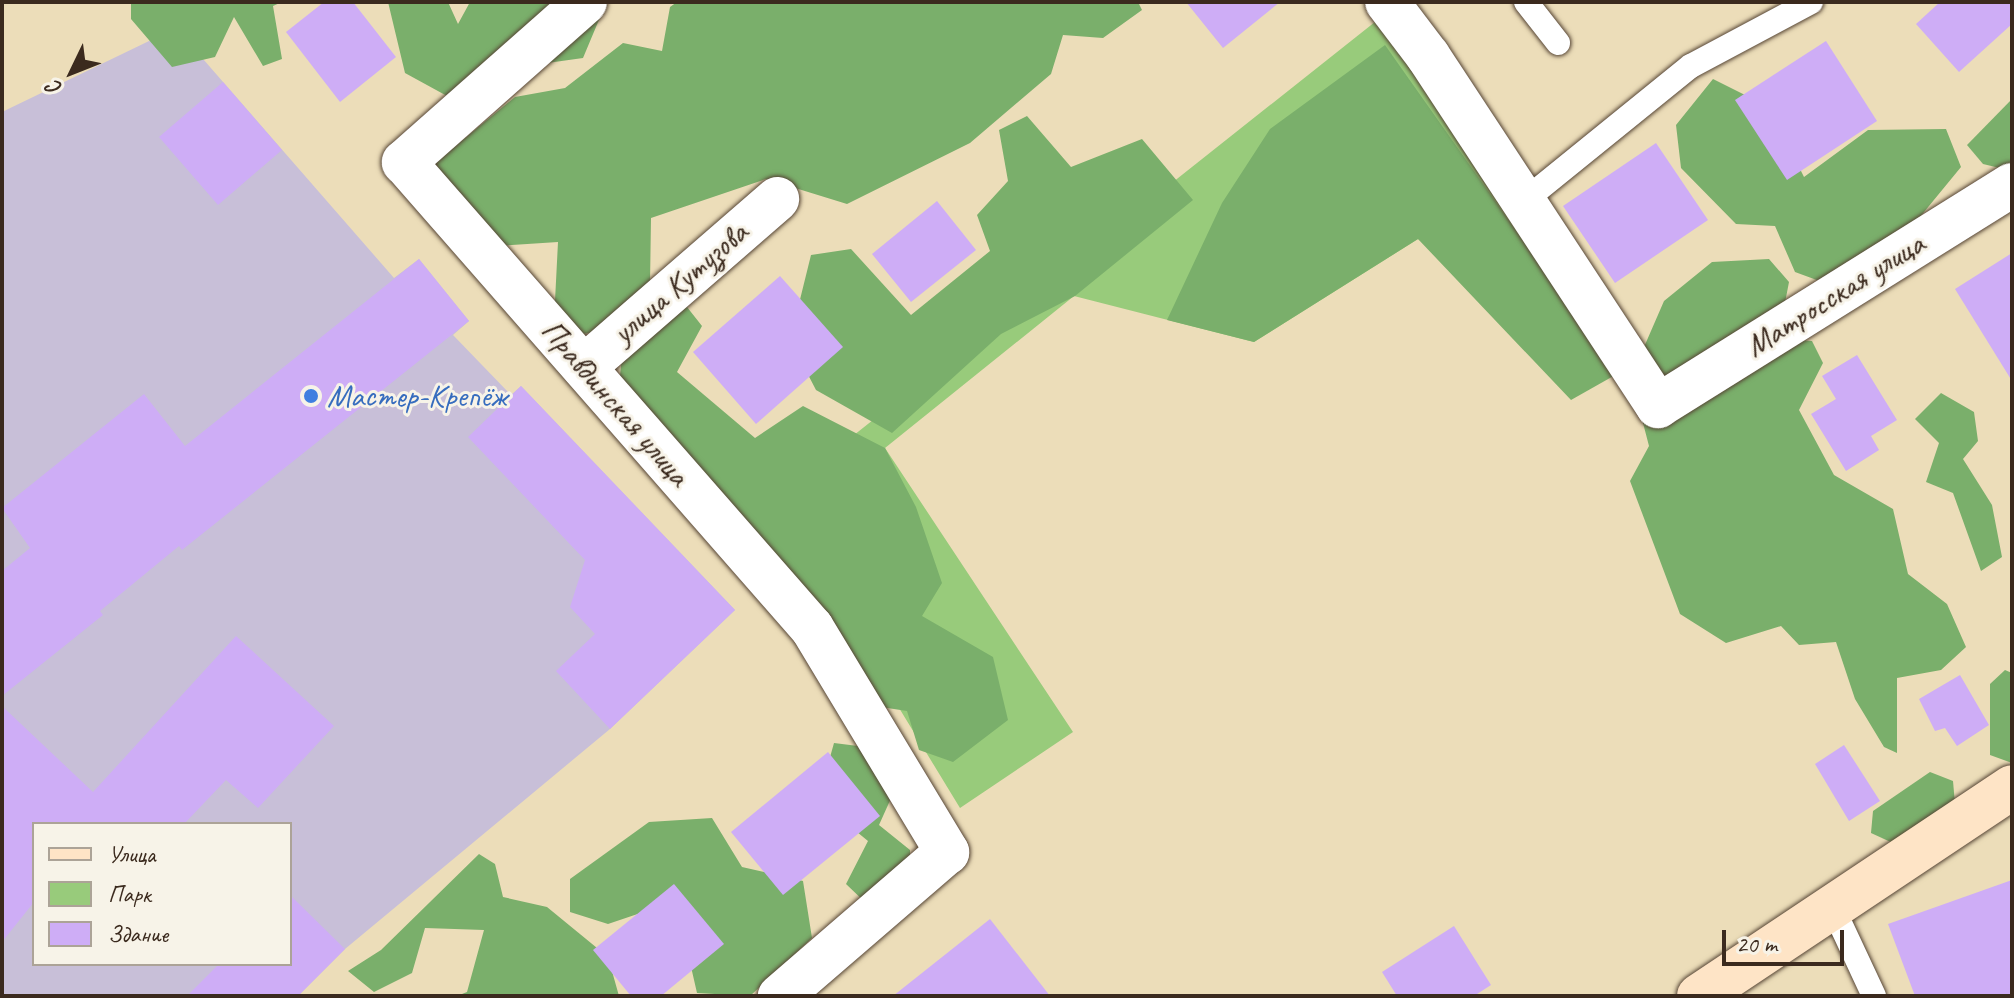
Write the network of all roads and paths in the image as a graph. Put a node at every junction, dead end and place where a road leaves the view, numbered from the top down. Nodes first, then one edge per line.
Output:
1 (585, 2) edge
2 (1387, 2) edge
3 (1526, 2) edge
4 (1811, 2) edge
5 (1558, 43) dead end
6 (2012, 185) edge
7 (777, 199) dead end
8 (1524, 201) junction
9 (584, 367) junction
10 (2012, 787) edge
11 (1833, 908) junction
12 (780, 996) edge
13 (1699, 996) edge
14 (1874, 996) edge

1 - 9 street, Правдинская улица
2 - 8 street
3 - 5 lane
4 - 8 lane
6 - 8 street, Матросская улица
7 - 9 street, улица Кутузова
9 - 12 street, Правдинская улица
10 - 11 street
11 - 13 street
11 - 14 lane

